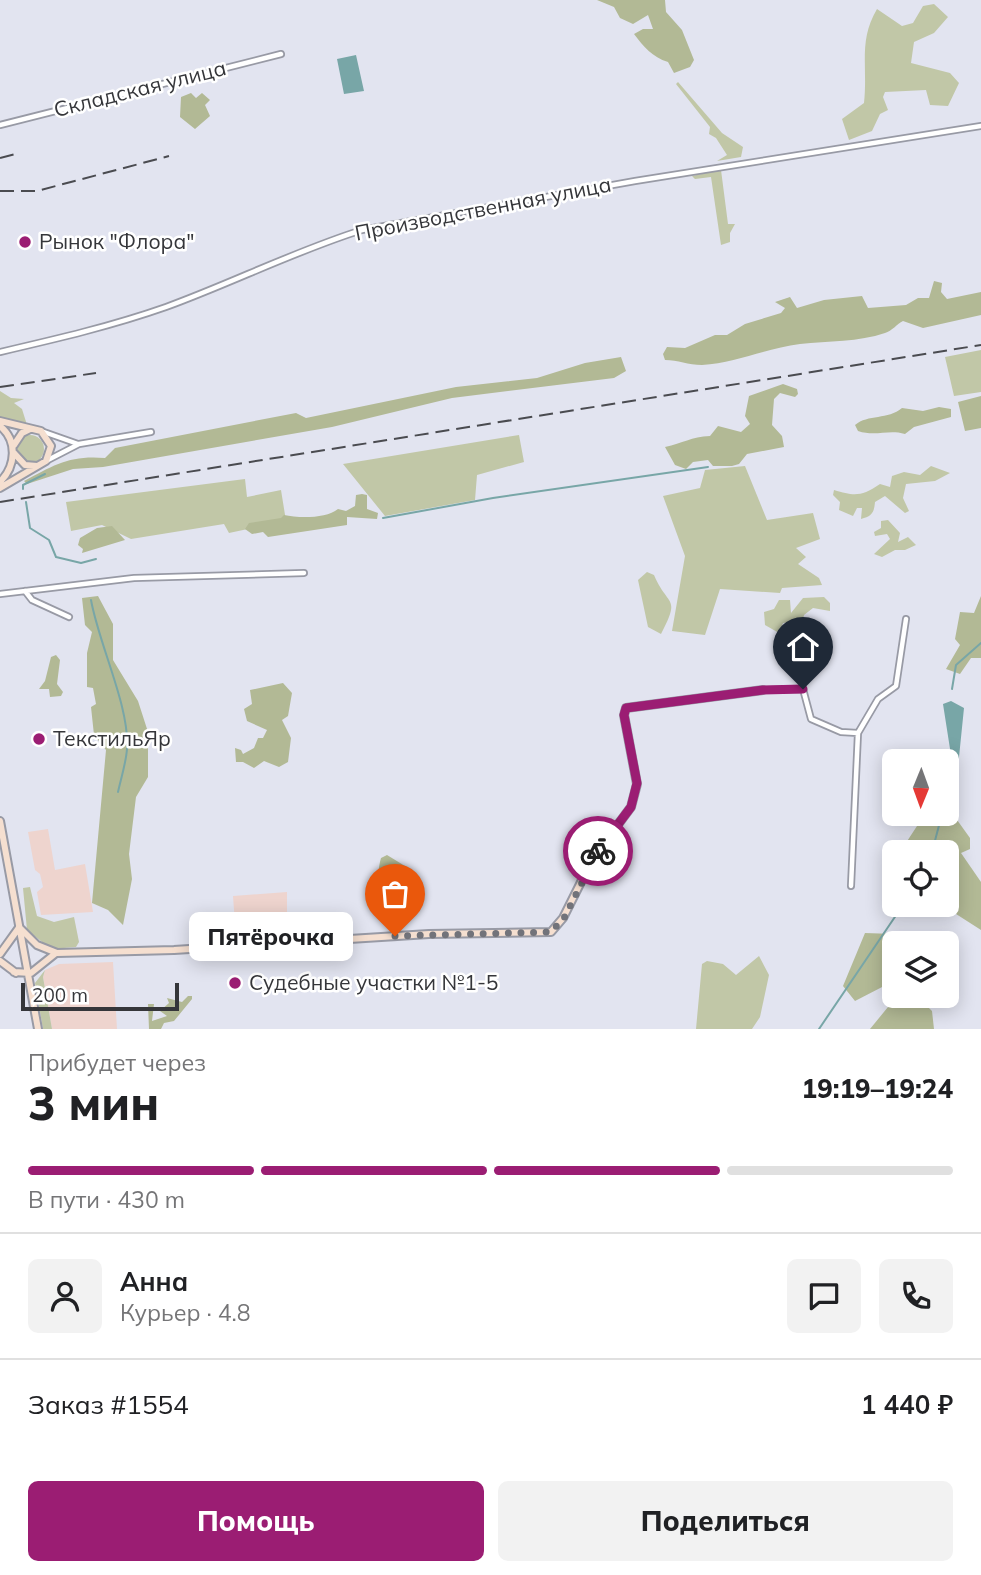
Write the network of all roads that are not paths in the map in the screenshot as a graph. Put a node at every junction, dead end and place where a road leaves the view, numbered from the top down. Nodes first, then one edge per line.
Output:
1 (281, 54) dead end
2 (0, 125) edge
3 (981, 126) edge
4 (0, 352) edge
5 (0, 424) edge
6 (31, 429) junction
7 (41, 431) junction
8 (151, 432) dead end
9 (79, 444) junction
10 (13, 449) junction
11 (47, 461) junction
12 (40, 466) junction
13 (0, 482) edge
14 (0, 488) edge
15 (304, 573) dead end
16 (25, 591) junction
17 (0, 594) edge
18 (69, 617) dead end
19 (906, 619) dead end
20 (763, 690) joint
21 (858, 733) junction
22 (0, 821) edge
23 (851, 886) dead end
24 (19, 927) junction
25 (21, 939) junction
26 (35, 943) junction
27 (9, 946) junction
28 (57, 953) junction
29 (0, 954) edge
30 (0, 961) edge
31 (37, 968) junction
32 (12, 971) junction
33 (28, 974) junction
34 (30, 986) junction
35 (38, 1029) edge

1 - 2 street, Складская улица
3 - 4 street, Производственная улица
5 - 6 street
5 - 10 street
6 - 7 street
6 - 10 street
7 - 9 street
7 - 11 street
8 - 9 street
9 - 11 street
10 - 12 street
10 - 13 street
11 - 12 street
12 - 14 street
15 - 16 street
16 - 17 street
16 - 18 street
19 - 21 street
20 - 21 street
20 - 28 street
21 - 23 street
22 - 24 street
24 - 25 street
24 - 26 street
24 - 27 street
25 - 26 street
25 - 27 street
25 - 33 street
26 - 28 street
26 - 31 street
27 - 29 street
27 - 32 street
28 - 31 street
30 - 32 street
31 - 33 street
31 - 34 street
32 - 33 street
32 - 34 street
33 - 34 street
34 - 35 street

